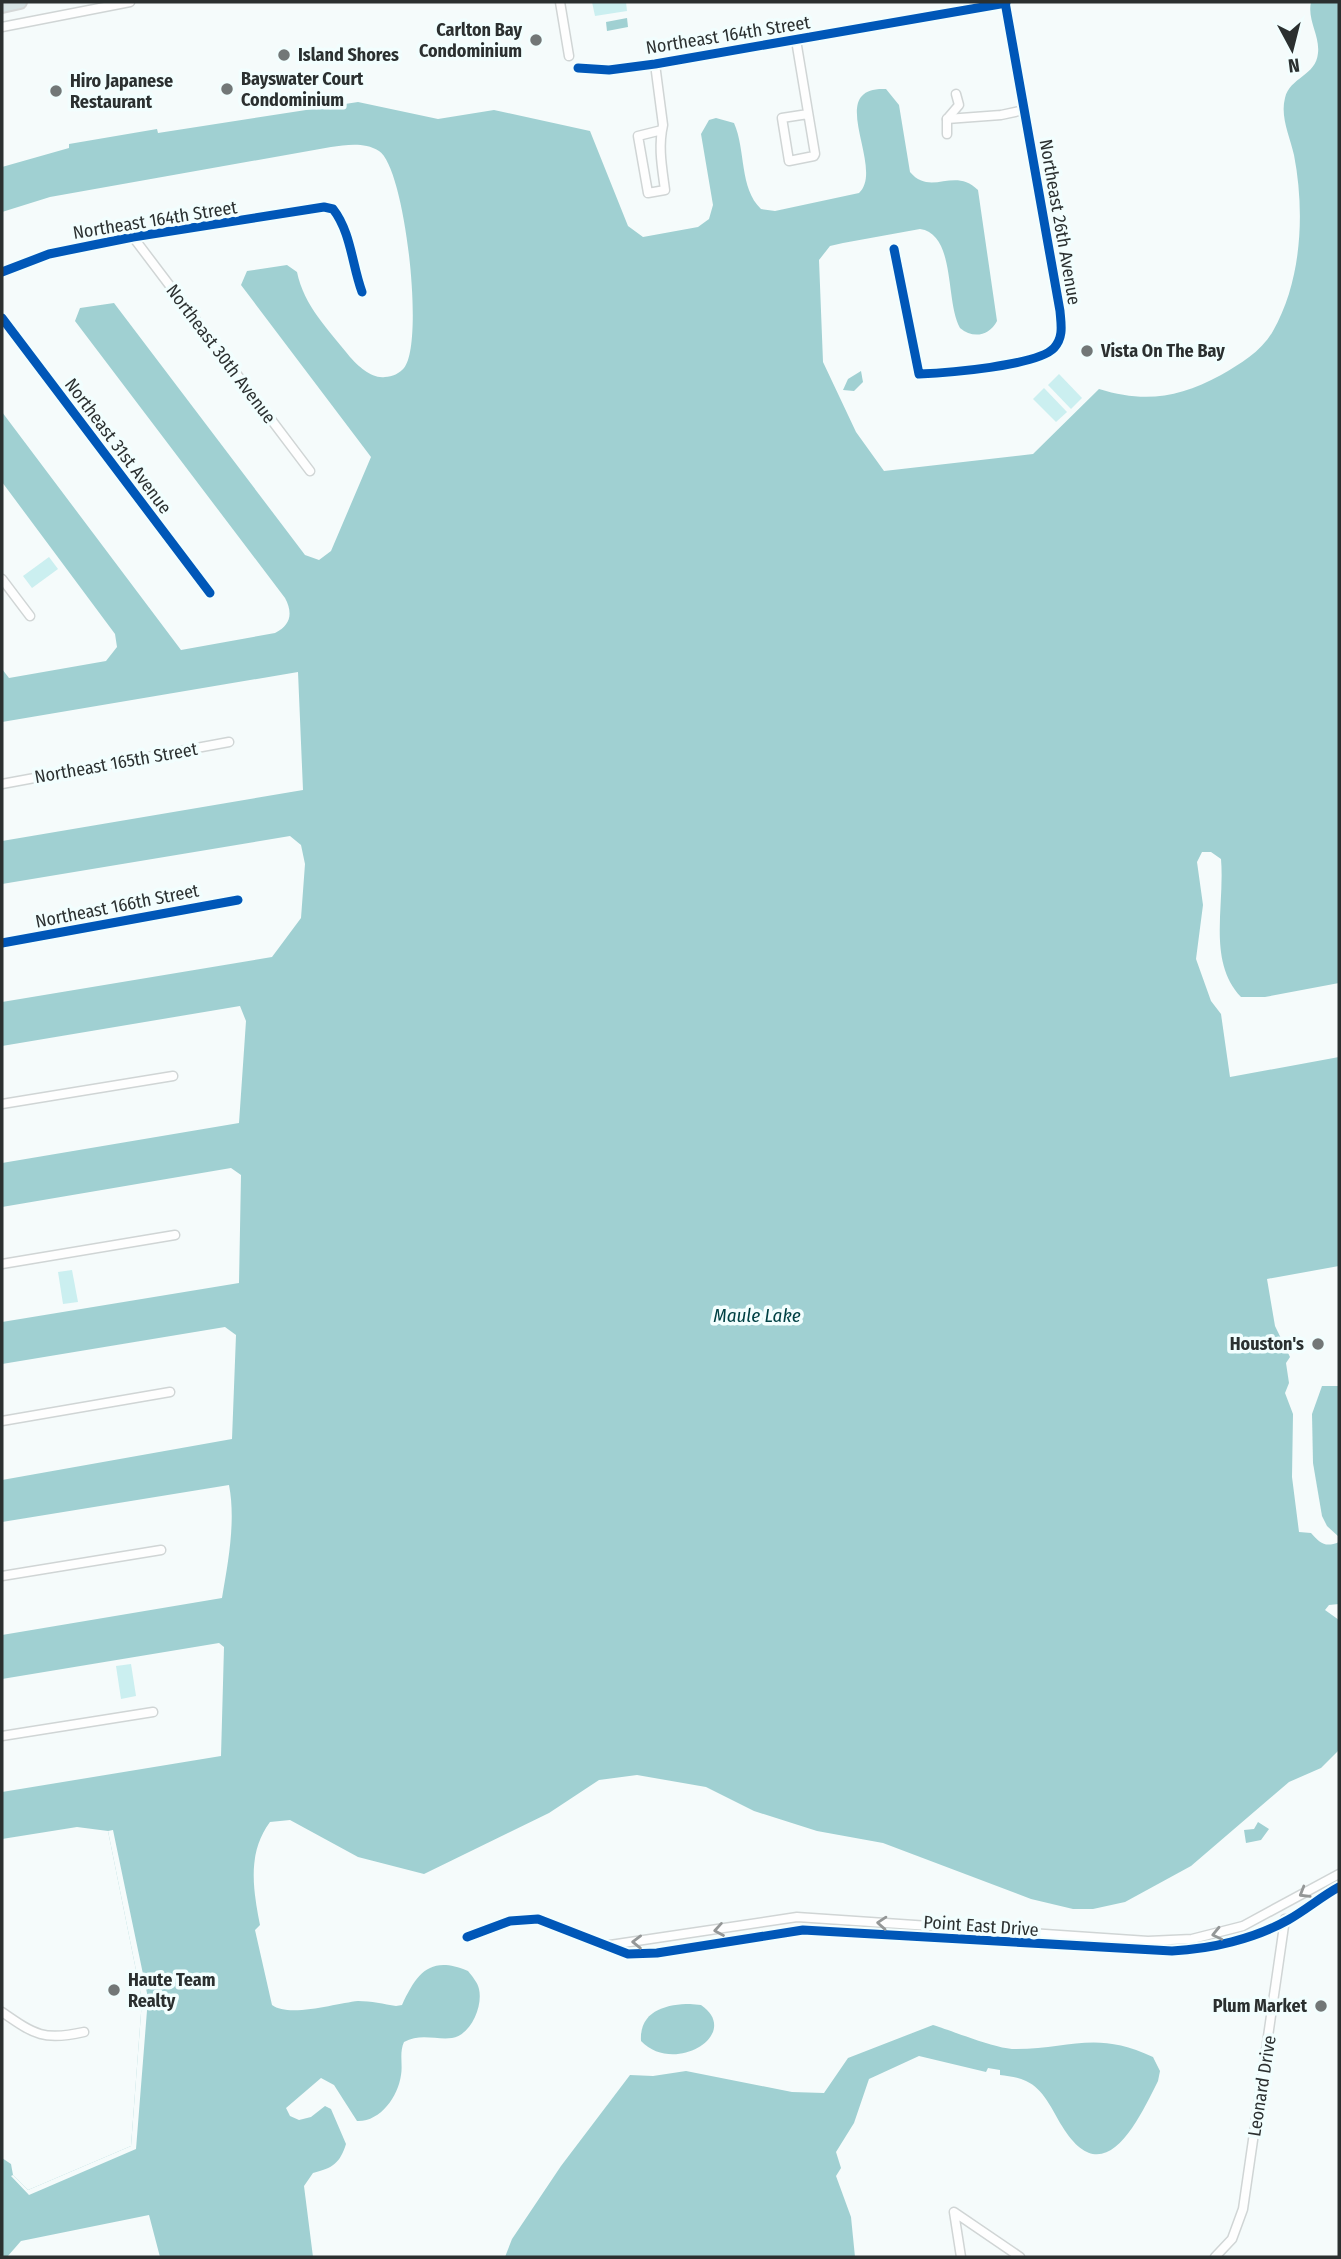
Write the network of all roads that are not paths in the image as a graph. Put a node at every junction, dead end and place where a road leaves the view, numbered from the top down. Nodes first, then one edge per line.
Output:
1 (20, 2) edge
2 (131, 2) edge
3 (560, 2) edge
4 (1005, 2) edge
5 (100, 4) edge
6 (2, 6) edge
7 (2, 27) edge
8 (796, 40) junction
9 (569, 56) dead end
10 (655, 64) junction
11 (578, 68) dead end
12 (956, 94) dead end
13 (1024, 110) junction
14 (808, 114) junction
15 (947, 119) junction
16 (662, 130) junction
17 (947, 134) dead end
18 (133, 237) junction
19 (894, 249) dead end
20 (2, 272) edge
21 (362, 292) dead end
22 (2, 318) edge
23 (310, 471) dead end
24 (2, 579) edge
25 (210, 593) dead end
26 (30, 616) dead end
27 (229, 742) dead end
28 (2, 784) edge
29 (238, 900) dead end
30 (2, 943) edge
31 (173, 1076) dead end
32 (2, 1104) edge
33 (175, 1235) dead end
34 (2, 1264) edge
35 (170, 1392) dead end
36 (2, 1421) edge
37 (161, 1550) dead end
38 (2, 1576) edge
39 (153, 1712) dead end
40 (2, 1736) edge
41 (1339, 1874) edge
42 (1339, 1887) edge
43 (1280, 1909) junction
44 (1286, 1921) junction
45 (467, 1937) dead end
46 (610, 1945) junction
47 (2, 2012) edge
48 (85, 2032) dead end
49 (961, 2257) edge
50 (1020, 2257) edge
51 (1215, 2257) edge

1 - 6 main road
2 - 5 street
3 - 9 street
4 - 8 street, Northeast 164th Street
4 - 13 street, Northeast 26th Avenue
5 - 7 street
8 - 10 street, Northeast 164th Street
8 - 14 street
10 - 11 street, Northeast 164th Street
10 - 16 street
12 - 15 street
13 - 15 street
13 - 19 street, Northeast 26th Avenue
14 - 14 street
15 - 17 street
16 - 16 street
18 - 20 street, Northeast 164th Street
18 - 21 street, Northeast 164th Street
18 - 23 street, Northeast 30th Avenue
22 - 25 street, Northeast 31st Avenue
24 - 26 street
27 - 28 street, Northeast 165th Street
29 - 30 street, Northeast 166th Street
31 - 32 street
33 - 34 street
35 - 36 street
37 - 38 street
39 - 40 street
41 -> 43 street, Point East Drive
42 - 44 street, Point East Drive
43 - 44 street
43 -> 46 street, Point East Drive
44 - 46 street, Point East Drive
44 - 51 street, Leonard Drive
45 - 46 street
47 - 48 street
49 - 50 street

